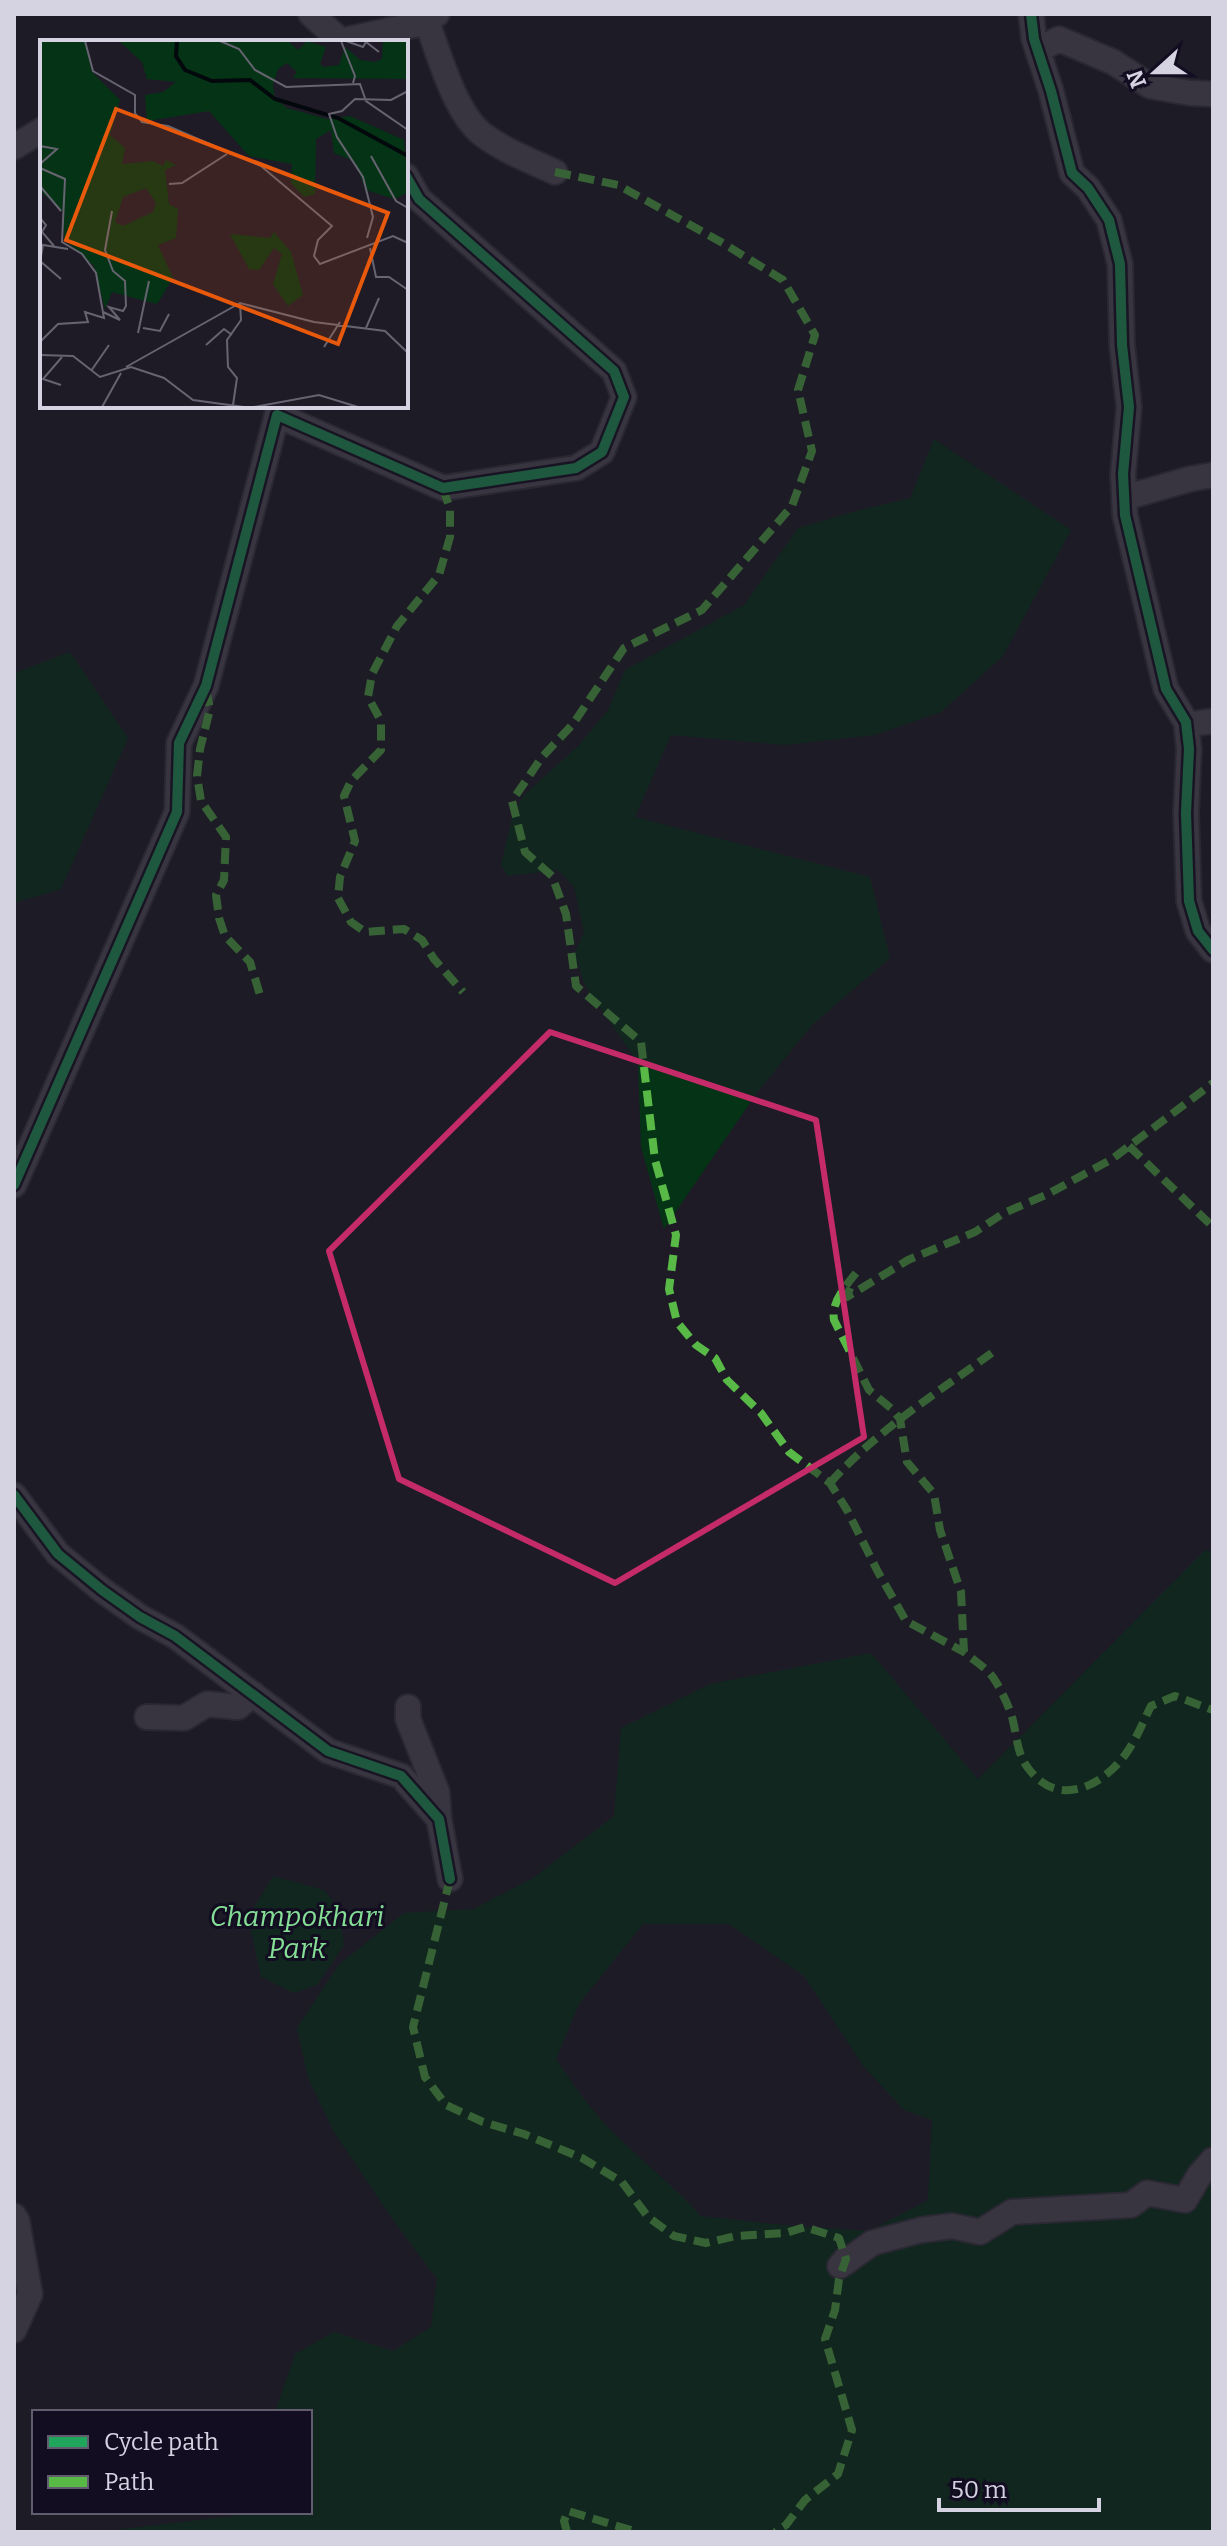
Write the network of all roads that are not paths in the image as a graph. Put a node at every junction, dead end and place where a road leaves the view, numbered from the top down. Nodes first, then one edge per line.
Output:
1 (311, 14) edge
2 (1031, 14) edge
3 (432, 18) edge
4 (340, 40) edge
5 (350, 40) edge
6 (1038, 50) junction
7 (1213, 94) edge
8 (40, 131) edge
9 (14, 147) edge
10 (555, 172) dead end
11 (408, 180) edge
12 (1213, 475) edge
13 (1124, 498) junction
14 (1213, 721) edge
15 (1186, 722) junction
16 (1205, 925) edge
17 (1213, 950) edge
18 (14, 1185) edge
19 (14, 1495) edge
20 (253, 1694) junction
21 (408, 1707) dead end
22 (147, 1717) dead end
23 (439, 1819) junction
24 (450, 1879) dead end
25 (1213, 2160) edge
26 (14, 2216) edge
27 (846, 2259) dead end
28 (14, 2330) edge

1 - 4 street
2 - 6 street
3 - 5 street
3 - 10 street
6 - 7 street
6 - 13 street
8 - 9 street
11 - 18 street
12 - 13 street
13 - 15 street
14 - 15 street
15 - 16 street
16 - 17 street
19 - 20 street
20 - 22 street
20 - 23 street
21 - 23 street
23 - 24 street
25 - 27 street
26 - 28 street

